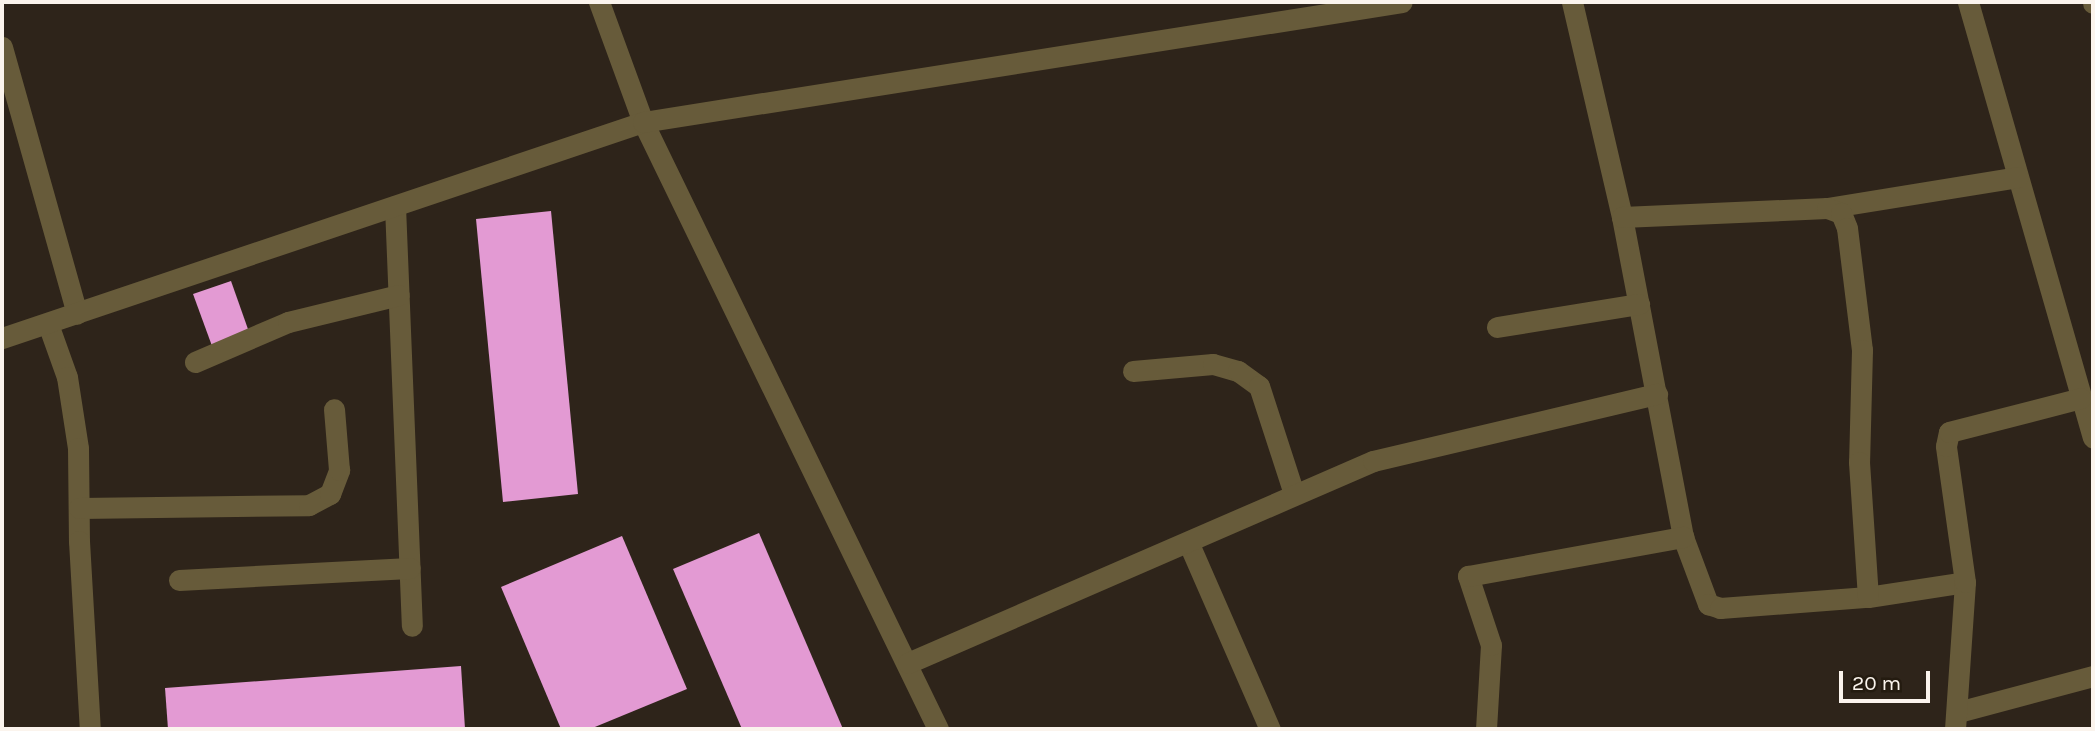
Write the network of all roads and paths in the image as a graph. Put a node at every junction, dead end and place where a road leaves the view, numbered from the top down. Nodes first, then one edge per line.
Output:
1 (599, 2) edge
2 (1395, 2) edge
3 (1572, 2) edge
4 (1968, 2) edge
5 (2, 47) edge
6 (643, 122) junction
7 (2018, 177) junction
8 (395, 206) junction
9 (1828, 208) junction
10 (1622, 217) junction
11 (399, 295) junction
12 (1639, 304) junction
13 (78, 314) junction
14 (48, 324) junction
15 (1497, 327) dead end
16 (2, 338) edge
17 (195, 362) dead end
18 (1133, 371) dead end
19 (1657, 394) junction
20 (2081, 398) junction
21 (334, 409) dead end
22 (2093, 437) edge
23 (1294, 494) junction
24 (79, 508) junction
25 (1683, 537) junction
26 (1189, 544) junction
27 (410, 568) junction
28 (179, 580) dead end
29 (1965, 582) junction
30 (1868, 597) junction
31 (412, 626) dead end
32 (908, 663) junction
33 (2093, 676) edge
34 (1956, 721) edge
35 (90, 729) edge
36 (938, 729) edge
37 (1270, 729) edge
38 (1486, 729) edge

1 - 6 street
2 - 6 street
3 - 10 street
4 - 7 street
5 - 13 street
6 - 8 street
6 - 32 street
7 - 9 street
7 - 20 street
8 - 11 street
8 - 13 street
9 - 10 street
9 - 30 street
10 - 12 street
11 - 17 street
11 - 27 street
12 - 15 street
12 - 19 street
13 - 14 street
14 - 16 street
14 - 24 street
18 - 23 street
19 - 23 street
19 - 25 street
20 - 22 street
20 - 29 street
21 - 24 street
23 - 26 street
24 - 35 street
25 - 30 street
25 - 38 street
26 - 32 street
26 - 37 street
27 - 28 street
27 - 31 street
29 - 30 street
29 - 34 street
32 - 36 street
33 - 34 street

